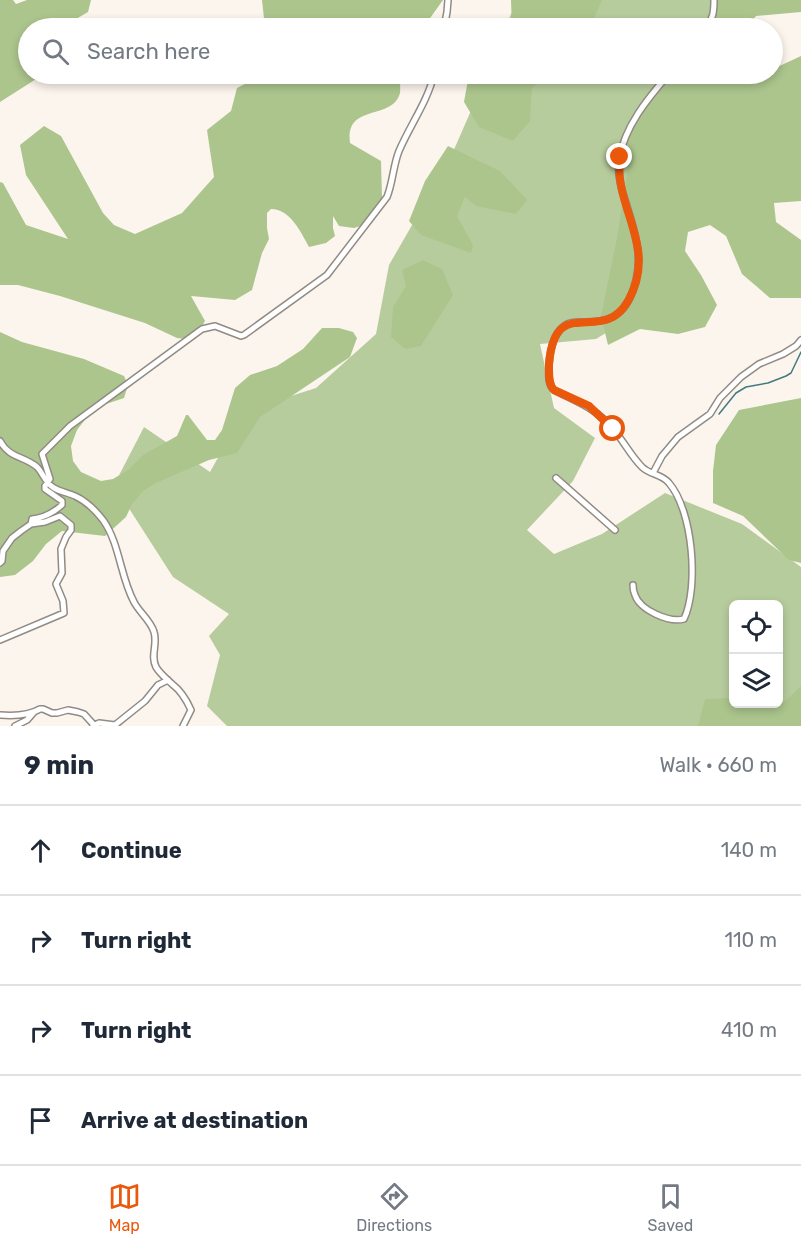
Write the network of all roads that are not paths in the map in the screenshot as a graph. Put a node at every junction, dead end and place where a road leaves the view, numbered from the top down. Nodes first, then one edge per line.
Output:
1 (448, 0) edge
2 (716, 1) edge
3 (446, 18) edge
4 (711, 18) edge
5 (432, 84) edge
6 (660, 84) edge
7 (801, 340) edge
8 (0, 441) edge
9 (653, 473) junction
10 (556, 478) dead end
11 (47, 483) junction
12 (31, 524) junction
13 (615, 530) dead end
14 (0, 563) edge
15 (633, 585) dead end
16 (0, 640) edge
17 (168, 680) junction
18 (34, 712) junction
19 (0, 715) edge
20 (15, 726) edge
21 (93, 726) edge
22 (183, 726) edge

1 - 3 street
2 - 4 street
5 - 11 street
6 - 9 street
7 - 9 street
8 - 11 street
9 - 15 street
10 - 13 street
11 - 12 street
11 - 17 street
12 - 14 street
12 - 16 street
17 - 21 street
17 - 22 street
18 - 19 street
18 - 20 street
18 - 21 street

